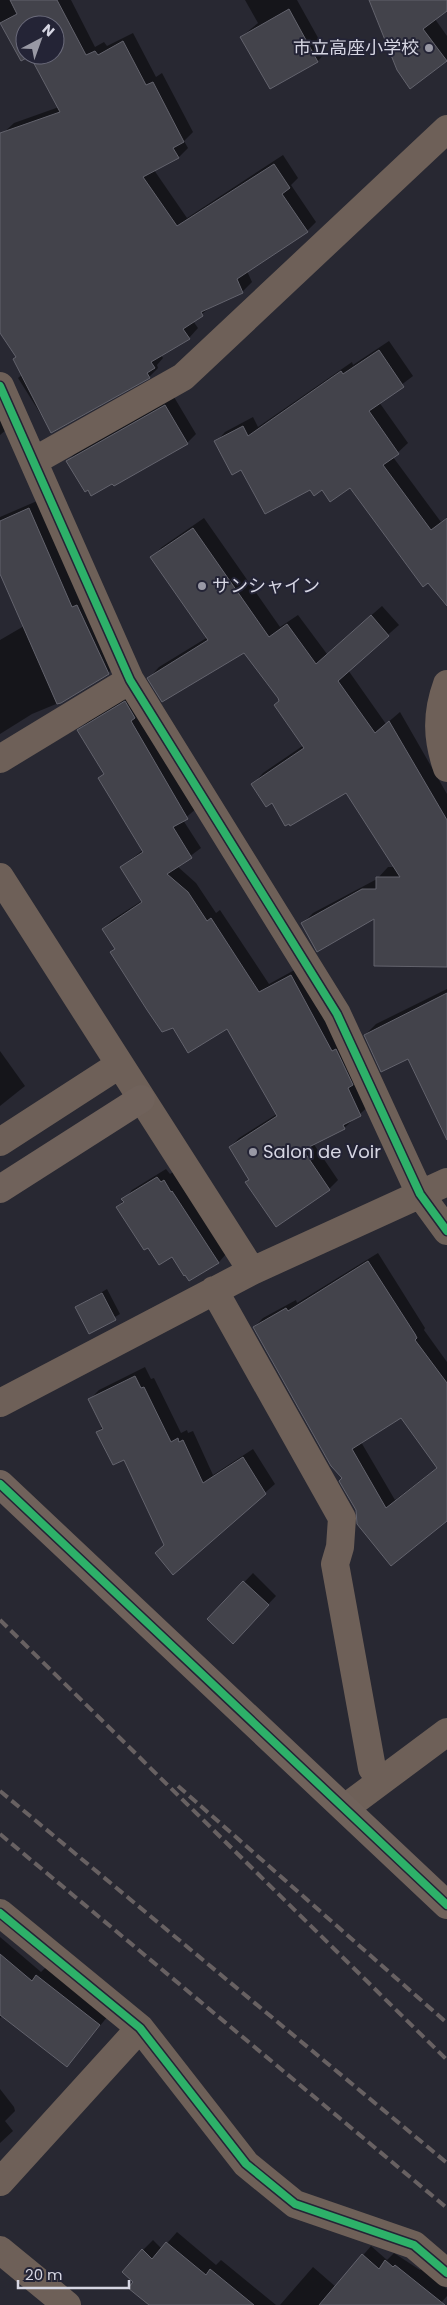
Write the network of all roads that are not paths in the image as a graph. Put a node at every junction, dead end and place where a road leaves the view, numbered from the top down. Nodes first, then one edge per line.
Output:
1 (447, 129) edge
2 (0, 386) edge
3 (34, 461) junction
4 (130, 680) junction
5 (447, 684) edge
6 (443, 720) edge
7 (0, 759) edge
8 (447, 768) edge
9 (0, 877) edge
10 (119, 1065) junction
11 (141, 1099) junction
12 (0, 1142) edge
13 (447, 1182) edge
14 (0, 1190) edge
15 (420, 1194) junction
16 (447, 1232) edge
17 (252, 1271) junction
18 (214, 1290) junction
19 (0, 1403) edge
20 (0, 1484) edge
21 (447, 1732) edge
22 (381, 1780) junction
23 (345, 1808) junction
24 (447, 1905) edge
25 (0, 1913) edge
26 (140, 2028) junction
27 (0, 2182) edge
28 (0, 2250) edge
29 (447, 2273) edge
30 (67, 2305) edge

1 - 3 street
2 - 3 street
3 - 4 street
4 - 7 street
4 - 15 street
5 - 6 street
6 - 8 street
9 - 10 street
10 - 11 street
10 - 12 street
11 - 14 street
11 - 17 street
13 - 15 street
15 - 16 street
15 - 17 street
17 - 18 street
18 - 19 street
18 - 22 street
20 - 23 street
21 - 22 street
22 - 23 street
23 - 24 street
25 - 26 street
26 - 27 street
26 - 29 street
28 - 30 street

